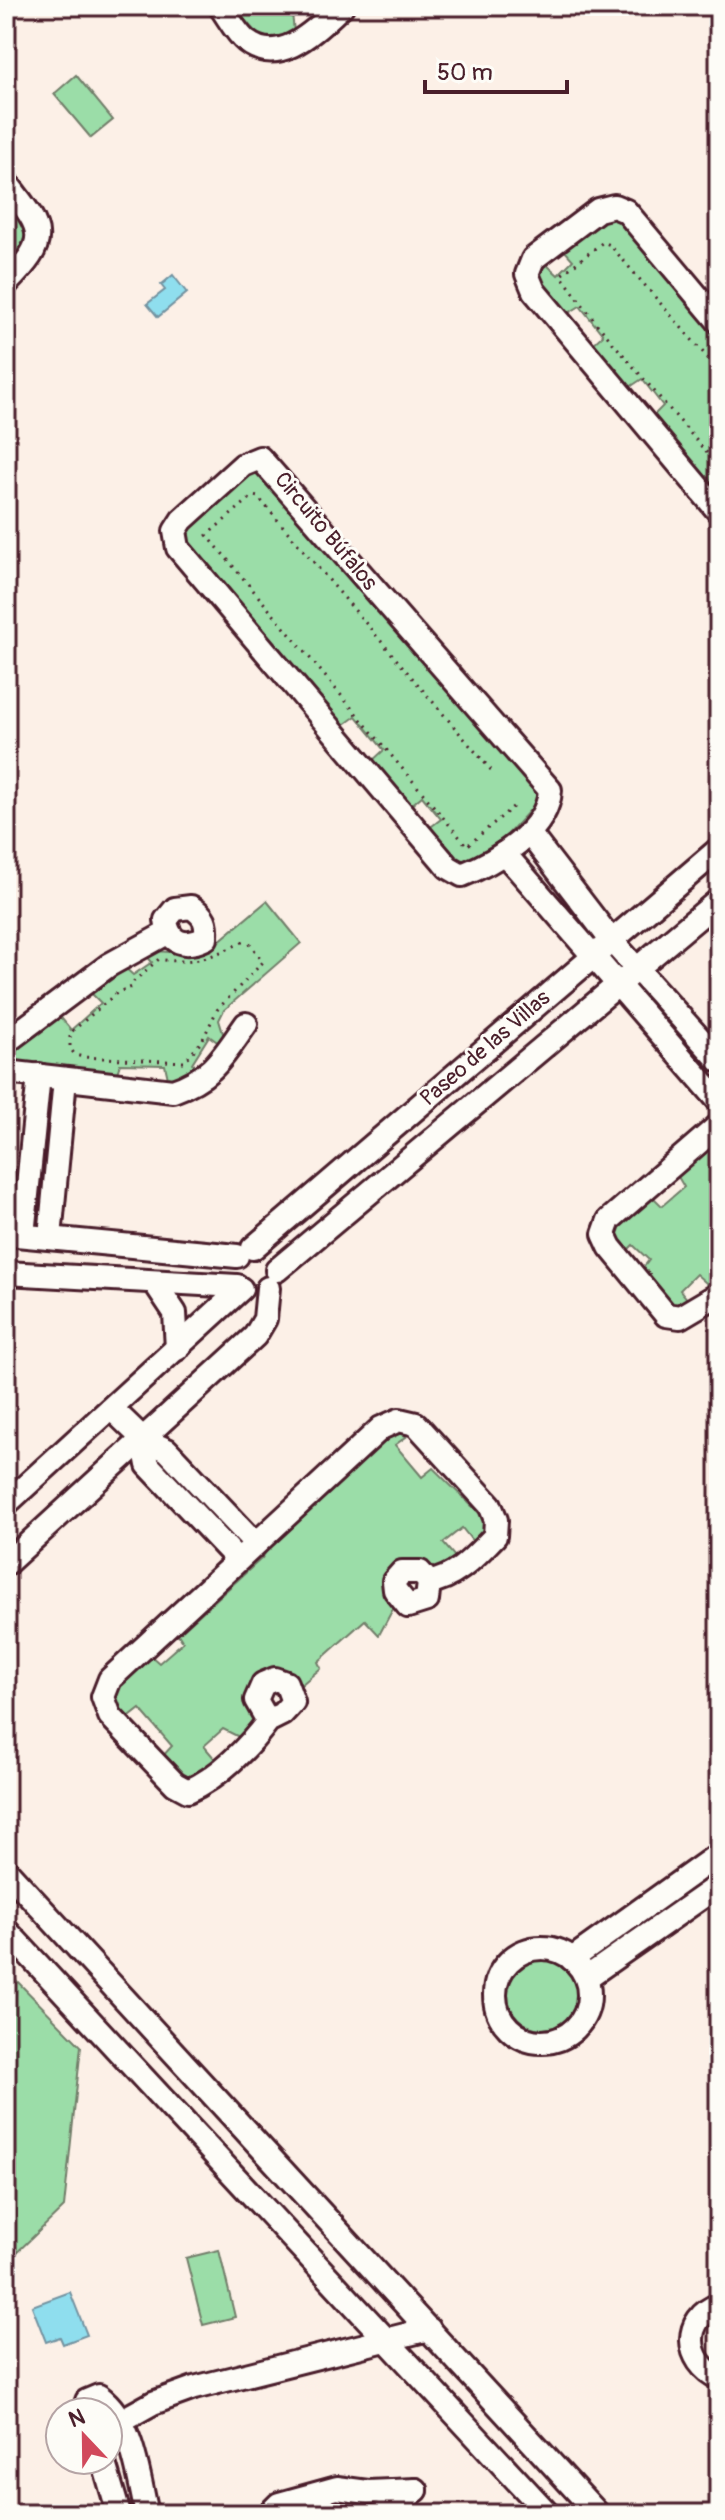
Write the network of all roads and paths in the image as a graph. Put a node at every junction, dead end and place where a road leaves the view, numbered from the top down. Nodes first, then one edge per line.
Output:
1 (220, 6) edge
2 (264, 6) edge
3 (286, 6) edge
4 (342, 6) edge
5 (6, 182) edge
6 (6, 284) edge
7 (719, 322) edge
8 (719, 371) edge
9 (719, 467) edge
10 (719, 512) edge
11 (491, 770) dead end
12 (514, 806) dead end
13 (529, 833) junction
14 (719, 849) edge
15 (504, 853) junction
16 (563, 878) junction
17 (542, 897) junction
18 (719, 900) edge
19 (167, 933) dead end
20 (611, 940) junction
21 (592, 956) junction
22 (635, 969) junction
23 (615, 985) junction
24 (217, 1010) joint
25 (246, 1024) dead end
26 (6, 1042) edge
27 (719, 1060) edge
28 (6, 1072) edge
29 (39, 1075) junction
30 (65, 1079) junction
31 (719, 1101) edge
32 (719, 1125) edge
33 (32, 1143) junction
34 (58, 1146) junction
35 (14, 1234) edge
36 (50, 1237) junction
37 (245, 1252) junction
38 (6, 1273) edge
39 (272, 1279) junction
40 (155, 1283) junction
41 (239, 1287) junction
42 (719, 1294) edge
43 (177, 1349) junction
44 (113, 1410) junction
45 (143, 1439) junction
46 (205, 1490) junction
47 (6, 1504) edge
48 (188, 1507) junction
49 (255, 1543) junction
50 (238, 1560) junction
51 (6, 1564) edge
52 (429, 1582) dead end
53 (268, 1721) dead end
54 (719, 1854) edge
55 (6, 1870) edge
56 (719, 1885) edge
57 (6, 1930) edge
58 (572, 1959) junction
59 (586, 1978) junction
60 (719, 2305) edge
61 (429, 2329) junction
62 (386, 2339) junction
63 (719, 2378) edge
64 (124, 2415) edge
65 (124, 2448) edge
66 (108, 2476) edge
67 (119, 2514) edge
68 (147, 2514) edge
69 (269, 2514) edge
70 (380, 2514) edge
71 (548, 2514) edge
72 (598, 2514) edge

1 - 4 street
2 - 3 path
5 - 6 street
7 - 10 street
8 - 9 path
11 - 12 path
13 - 15 street, Circuito Búfalos
13 - 15 street, Circuito Búfalos
13 - 16 street
14 - 20 street, Paseo de las Villas
15 - 17 street
16 - 17 street
16 - 20 street
17 - 21 street
18 - 22 street, Paseo de las Villas
19 - 26 street
20 - 21 street, Paseo de las Villas
20 - 22 street
21 - 23 street
21 - 37 street, Paseo de las Villas
22 - 23 street, Paseo de las Villas
22 - 27 street
23 - 31 street
23 - 39 street, Paseo de las Villas
24 - 24 path
25 - 30 street
28 - 29 street
29 - 30 street
29 - 33 street
30 - 34 street
32 - 42 street
33 - 34 street
33 - 35 street
34 - 36 street
35 - 36 street
36 - 37 street
37 - 39 street
37 - 41 street
38 - 40 street
39 - 41 street
39 - 45 street
40 - 41 street
40 - 43 street
41 - 43 street
43 - 44 street
44 - 45 street
44 - 47 street
45 - 46 street
45 - 48 street
45 - 51 street
46 - 48 street
46 - 49 street
48 - 50 street
49 - 50 street
49 - 52 street
50 - 53 street
54 - 58 street
55 - 61 street
56 - 59 street
57 - 62 street
58 - 59 street
58 - 59 street
60 - 63 street
61 - 62 street
61 - 72 street
62 - 64 street
62 - 71 street
65 - 68 street
66 - 67 street
69 - 70 street

